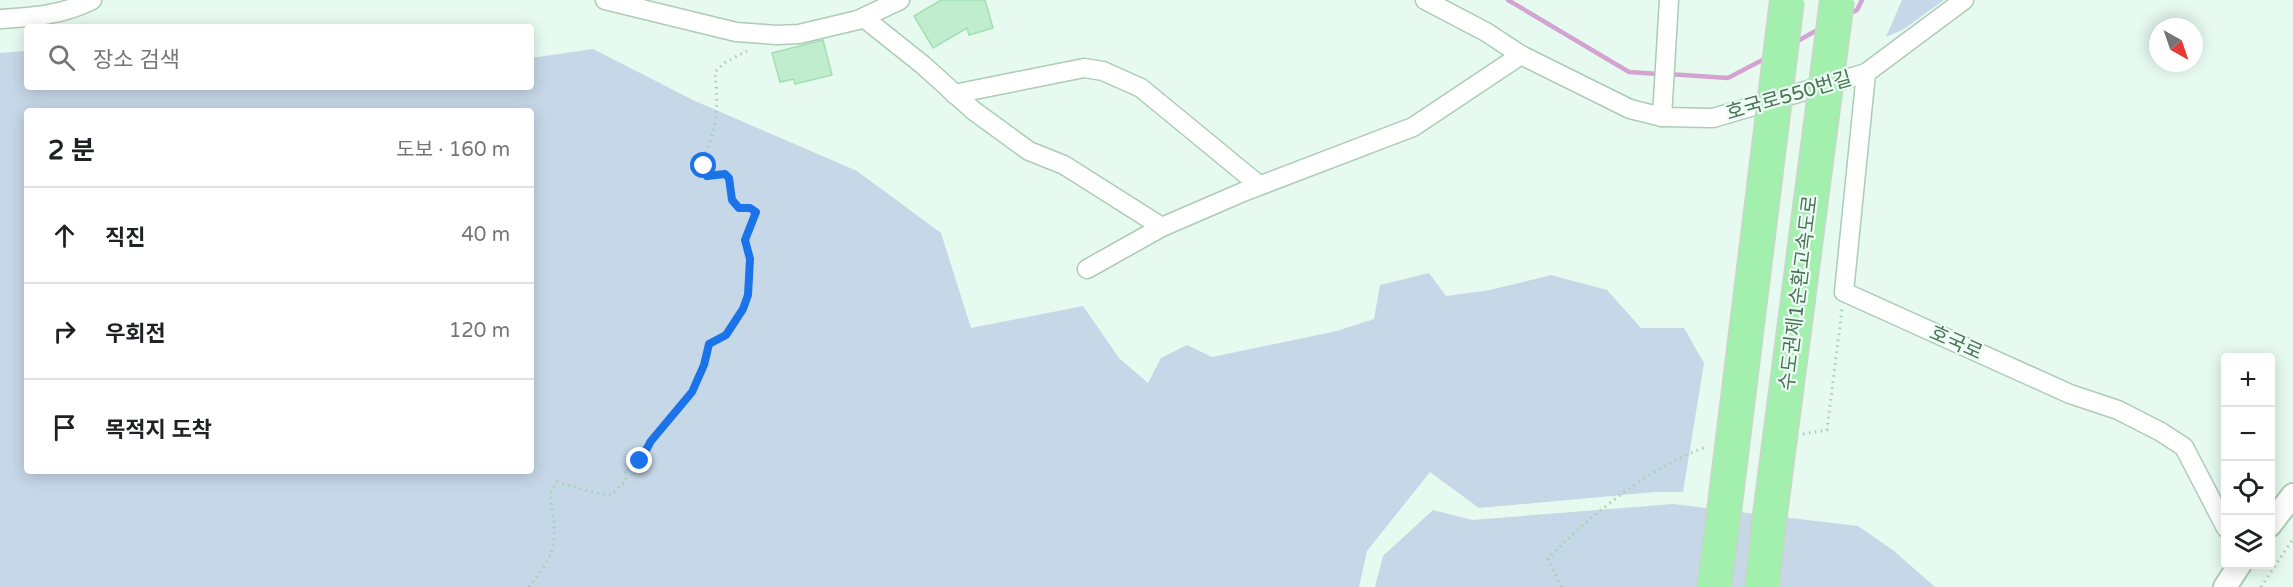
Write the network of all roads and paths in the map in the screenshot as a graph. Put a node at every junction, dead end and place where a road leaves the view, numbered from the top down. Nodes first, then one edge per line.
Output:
1 (92, 0) edge
2 (605, 0) edge
3 (900, 0) edge
4 (1425, 0) edge
5 (1670, 0) edge
6 (1787, 0) edge
7 (1837, 0) edge
8 (1964, 0) edge
9 (864, 18) junction
10 (0, 19) edge
11 (777, 35) junction
12 (1521, 55) junction
13 (1866, 73) junction
14 (954, 94) junction
15 (1662, 117) junction
16 (1259, 185) junction
17 (1162, 227) junction
18 (1087, 269) dead end
19 (2293, 495) edge
20 (2221, 518) edge
21 (2275, 520) edge
22 (2293, 539) edge
23 (1548, 559) dead end
24 (2237, 569) edge
25 (529, 587) edge
26 (1561, 587) edge
27 (1714, 587) edge
28 (1762, 587) edge
29 (2225, 587) edge
30 (2261, 587) edge

1 - 10 street
2 - 11 street
3 - 9 street
4 - 12 street, 호국로550번길
5 - 15 street
6 - 27 highway, bridge
7 - 28 highway, 수도권제1순환고속도로, bridge
8 - 13 street, 호국로550번길
9 - 11 street
9 - 14 street
11 - 25 path
12 - 15 street, 호국로550번길
12 - 16 street
13 - 15 street, 호국로550번길
13 - 20 street, 호국로
14 - 16 street
14 - 17 street
16 - 17 street
17 - 18 street
19 - 21 street
22 - 30 path
23 - 26 path
24 - 29 street

